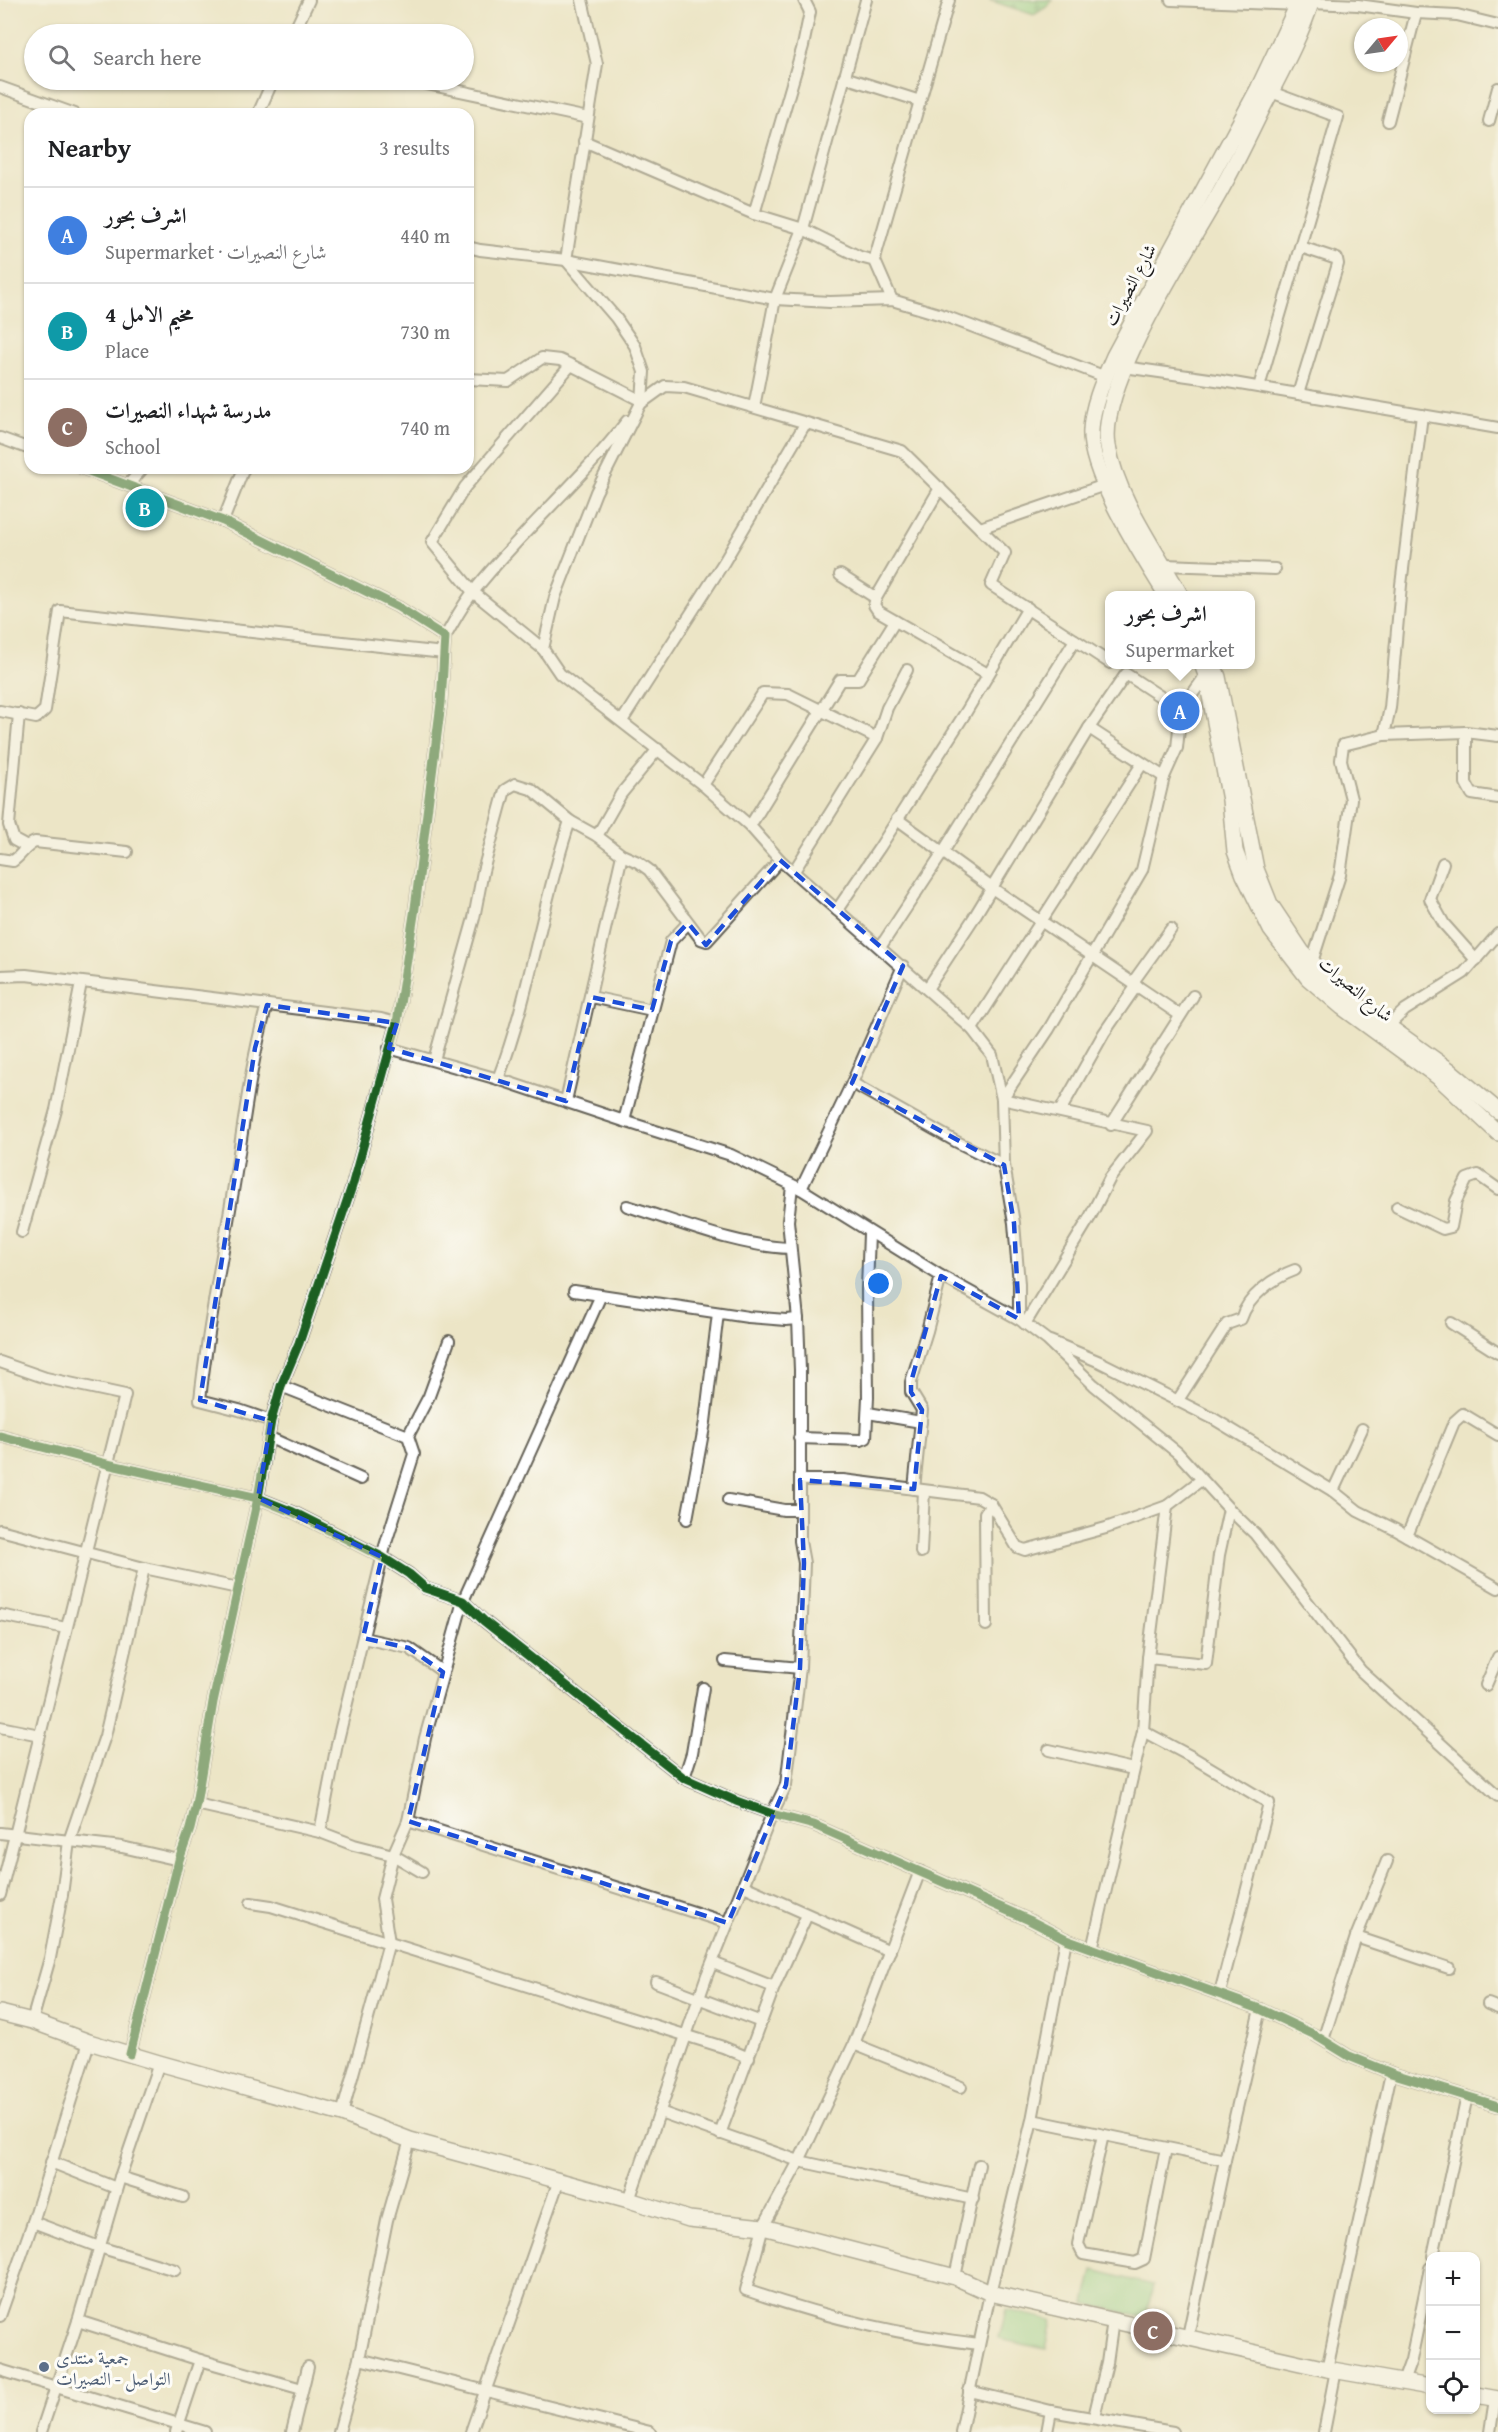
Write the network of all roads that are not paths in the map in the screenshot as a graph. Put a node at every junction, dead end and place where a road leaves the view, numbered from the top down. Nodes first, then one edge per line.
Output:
1 (309, 0) edge
2 (582, 0) edge
3 (804, 0) edge
4 (866, 0) edge
5 (949, 0) edge
6 (1171, 0) edge
7 (1306, 2) edge
8 (1416, 13) junction
9 (298, 24) edge
10 (1498, 25) edge
11 (844, 77) junction
12 (0, 87) edge
13 (1498, 88) edge
14 (269, 90) edge
15 (455, 90) edge
16 (1271, 92) junction
17 (920, 101) junction
18 (58, 108) edge
19 (261, 108) edge
20 (588, 118) junction
21 (1388, 121) dead end
22 (1489, 121) dead end
23 (584, 141) junction
24 (754, 214) junction
25 (803, 229) junction
26 (1301, 247) junction
27 (474, 248) edge
28 (566, 260) junction
29 (876, 261) junction
30 (775, 299) junction
31 (892, 300) junction
32 (571, 365) junction
33 (1124, 367) junction
34 (1106, 377) junction
35 (474, 379) edge
36 (1259, 387) junction
37 (1298, 394) junction
38 (642, 401) junction
39 (754, 407) junction
40 (1422, 415) junction
41 (805, 424) junction
42 (1498, 428) edge
43 (0, 438) edge
44 (24, 447) edge
45 (98, 474) edge
46 (138, 474) edge
47 (242, 474) edge
48 (128, 485) junction
49 (1105, 485) junction
50 (940, 488) junction
51 (223, 521) junction
52 (980, 528) junction
53 (1164, 565) junction
54 (1275, 569) dead end
55 (840, 575) dead end
56 (1164, 591) edge
57 (1178, 591) edge
58 (472, 592) junction
59 (876, 598) junction
60 (1028, 608) junction
61 (896, 621) junction
62 (445, 637) junction
63 (1075, 640) junction
64 (543, 649) junction
65 (444, 653) junction
66 (1105, 660) edge
67 (1118, 669) edge
68 (1206, 669) edge
69 (1207, 669) edge
70 (1208, 669) edge
71 (907, 670) dead end
72 (988, 674) junction
73 (1126, 674) junction
74 (824, 710) junction
75 (1181, 710) junction
76 (0, 711) edge
77 (19, 714) junction
78 (622, 721) junction
79 (1089, 728) junction
80 (1466, 732) junction
81 (1384, 735) junction
82 (1498, 736) edge
83 (877, 738) junction
84 (658, 748) junction
85 (1142, 764) junction
86 (1164, 777) junction
87 (703, 785) junction
88 (1498, 798) edge
89 (897, 819) junction
90 (570, 821) junction
91 (750, 826) junction
92 (597, 836) junction
93 (25, 846) junction
94 (127, 852) dead end
95 (943, 852) junction
96 (622, 855) junction
97 (0, 859) edge
98 (780, 860) junction
99 (1443, 863) dead end
100 (794, 871) junction
101 (992, 888) junction
102 (837, 910) junction
103 (1042, 921) junction
104 (688, 923) junction
105 (1171, 929) dead end
106 (1498, 934) edge
107 (881, 946) junction
108 (1091, 955) junction
109 (1476, 960) junction
110 (1312, 962) junction
111 (903, 966) junction
112 (0, 976) edge
113 (81, 983) junction
114 (1135, 984) junction
115 (927, 989) junction
116 (1193, 996) dead end
117 (591, 997) junction
118 (267, 1005) junction
119 (652, 1010) junction
120 (1180, 1015) junction
121 (396, 1023) junction
122 (1388, 1026) junction
123 (972, 1029) junction
124 (390, 1048) junction
125 (434, 1060) junction
126 (498, 1079) junction
127 (852, 1083) junction
128 (1002, 1099) junction
129 (566, 1101) junction
130 (1060, 1111) junction
131 (1498, 1111) edge
132 (624, 1121) junction
133 (1111, 1125) junction
134 (1498, 1133) edge
135 (1004, 1165) junction
136 (796, 1187) junction
137 (1498, 1189) edge
138 (627, 1206) dead end
139 (1397, 1207) dead end
140 (22, 1232) dead end
141 (869, 1233) junction
142 (790, 1248) junction
143 (1295, 1270) dead end
144 (940, 1276) junction
145 (574, 1291) dead end
146 (601, 1295) junction
147 (718, 1313) junction
148 (798, 1318) junction
149 (1022, 1321) junction
150 (1451, 1323) dead end
151 (1047, 1340) junction
152 (449, 1341) dead end
153 (1498, 1353) edge
154 (0, 1362) edge
155 (281, 1386) junction
156 (1178, 1400) junction
157 (868, 1413) junction
158 (271, 1421) junction
159 (921, 1422) junction
160 (1362, 1429) dead end
161 (1498, 1435) edge
162 (0, 1436) edge
163 (408, 1436) junction
164 (268, 1437) junction
165 (799, 1438) junction
166 (107, 1464) junction
167 (361, 1479) dead end
168 (800, 1480) junction
169 (1201, 1480) junction
170 (919, 1490) junction
171 (1333, 1491) junction
172 (258, 1498) junction
173 (728, 1500) dead end
174 (991, 1504) junction
175 (1167, 1506) junction
176 (1228, 1509) junction
177 (800, 1510) junction
178 (687, 1519) dead end
179 (0, 1530) edge
180 (1407, 1536) junction
181 (85, 1552) junction
182 (921, 1552) dead end
183 (382, 1557) junction
184 (144, 1568) junction
185 (238, 1588) junction
186 (1498, 1588) edge
187 (463, 1601) junction
188 (0, 1615) edge
189 (986, 1625) dead end
190 (66, 1628) junction
191 (363, 1638) junction
192 (1498, 1657) edge
193 (1148, 1658) junction
194 (725, 1661) dead end
195 (800, 1668) junction
196 (443, 1672) junction
197 (1486, 1685) dead end
198 (703, 1688) dead end
199 (0, 1727) edge
200 (1143, 1731) junction
201 (40, 1735) junction
202 (1049, 1750) dead end
203 (1133, 1769) junction
204 (684, 1778) junction
205 (1498, 1796) edge
206 (196, 1804) junction
207 (772, 1814) junction
208 (408, 1821) junction
209 (320, 1832) junction
210 (0, 1833) edge
211 (16, 1836) junction
212 (69, 1841) junction
213 (393, 1855) junction
214 (179, 1860) junction
215 (1387, 1861) dead end
216 (920, 1871) junction
217 (422, 1872) dead end
218 (744, 1886) junction
219 (0, 1895) edge
220 (252, 1903) dead end
221 (807, 1915) junction
222 (729, 1923) junction
223 (1356, 1937) junction
224 (1066, 1939) junction
225 (389, 1942) junction
226 (1092, 1949) junction
227 (890, 1951) junction
228 (713, 1963) junction
229 (1449, 1968) dead end
230 (656, 1983) dead end
231 (774, 1987) junction
232 (1220, 1993) junction
233 (699, 1998) junction
234 (1260, 2009) junction
235 (0, 2013) edge
236 (32, 2021) junction
237 (760, 2022) junction
238 (686, 2035) junction
239 (1323, 2040) junction
240 (89, 2042) junction
241 (854, 2044) junction
242 (130, 2054) junction
243 (749, 2058) junction
244 (159, 2062) junction
245 (1391, 2073) junction
246 (961, 2087) dead end
247 (1467, 2096) junction
248 (1498, 2106) edge
249 (660, 2112) junction
250 (342, 2114) junction
251 (1032, 2120) junction
252 (720, 2134) junction
253 (1102, 2135) junction
254 (410, 2140) junction
255 (1166, 2148) junction
256 (1225, 2160) junction
257 (799, 2161) junction
258 (51, 2162) junction
259 (979, 2165) dead end
260 (120, 2177) junction
261 (559, 2180) junction
262 (116, 2188) junction
263 (183, 2197) dead end
264 (973, 2199) junction
265 (629, 2200) junction
266 (33, 2222) junction
267 (763, 2227) junction
268 (99, 2247) junction
269 (1434, 2252) edge
270 (175, 2270) dead end
271 (955, 2277) junction
272 (1426, 2291) edge
273 (990, 2293) junction
274 (2, 2303) edge
275 (0, 2316) edge
276 (1113, 2320) junction
277 (78, 2321) junction
278 (1188, 2336) junction
279 (979, 2344) junction
280 (359, 2359) junction
281 (200, 2360) junction
282 (308, 2367) dead end
283 (0, 2370) edge
284 (1331, 2370) junction
285 (1403, 2382) junction
286 (1426, 2386) edge
287 (55, 2387) junction
288 (302, 2389) junction
289 (484, 2390) junction
290 (969, 2391) junction
291 (1480, 2396) edge
292 (1497, 2399) edge
293 (1051, 2410) junction
294 (1094, 2417) junction
295 (178, 2428) edge
296 (1130, 2428) edge
297 (41, 2432) edge
298 (205, 2432) edge
299 (292, 2432) edge
300 (339, 2432) edge
301 (471, 2432) edge
302 (650, 2432) edge
303 (961, 2432) edge
304 (1047, 2432) edge
305 (1173, 2432) edge
306 (1323, 2432) edge
307 (1490, 2432) edge

1 - 9 street
2 - 20 street
3 - 24 street
4 - 11 street
5 - 17 street
6 - 7 street
7 - 8 street
7 - 16 main road, شارع النصيرات
7 - 34 main road, شارع النصيرات
8 - 10 street
8 - 21 street
11 - 17 street
11 - 25 street
12 - 18 street
13 - 22 street
14 - 19 street
15 - 20 street
16 - 26 street
16 - 33 main road, شارع النصيرات
17 - 29 street
20 - 23 street
23 - 24 street
23 - 28 street
24 - 25 street
25 - 29 street
25 - 30 street
26 - 36 street
26 - 37 street
27 - 28 street
28 - 30 street
28 - 38 street
29 - 31 street
30 - 31 street
30 - 39 street
31 - 34 street
32 - 35 street
32 - 38 street
32 - 58 street
33 - 36 street
33 - 53 main road, شارع النصيرات
34 - 49 main road, شارع النصيرات
36 - 37 street
37 - 40 street
38 - 39 street
38 - 58 street
38 - 64 street
39 - 41 street
40 - 42 street
40 - 81 street
41 - 50 street
41 - 78 street
43 - 44 street
45 - 48 street
46 - 48 street
47 - 51 street
48 - 51 street
49 - 52 street
49 - 56 main road, شارع النصيرات
50 - 52 street
50 - 59 street
51 - 62 street
52 - 60 street
53 - 54 street
53 - 57 main road, شارع النصيرات
55 - 59 street
58 - 62 street
58 - 64 street
59 - 61 street
60 - 63 street
60 - 72 street
61 - 72 street
61 - 74 street
62 - 65 street
63 - 66 street
63 - 95 street
64 - 78 street
65 - 77 street
65 - 121 street
67 - 73 street
68 - 75 street
69 - 134 main road, شارع النصيرات
70 - 110 main road, شارع النصيرات
71 - 83 street
72 - 89 street
73 - 75 street
73 - 79 street
74 - 83 street
74 - 87 street
74 - 91 street
75 - 86 street
76 - 77 street
77 - 93 street
78 - 84 street
79 - 85 street
79 - 101 street
80 - 81 street
80 - 82 street
80 - 88 street
81 - 110 street
83 - 100 street
84 - 87 street
84 - 92 street
85 - 86 street
85 - 103 street
86 - 108 street
87 - 91 street
89 - 95 street
89 - 102 street
90 - 92 street
90 - 125 street
90 - 126 street
91 - 98 street
92 - 96 street
93 - 94 street
93 - 97 street
95 - 101 street
95 - 107 street
96 - 104 street
96 - 117 street
98 - 100 street
98 - 104 street
99 - 109 street
100 - 102 street
101 - 103 street
101 - 115 street
102 - 107 street
103 - 108 street
103 - 123 street
104 - 119 street
105 - 114 street
106 - 109 street
107 - 111 street
108 - 114 street
108 - 128 street
109 - 122 street
110 - 122 main road, شارع النصيرات
111 - 115 street
111 - 127 street
112 - 113 street
113 - 118 street
113 - 140 street
114 - 120 street
114 - 130 street
115 - 123 street
116 - 120 street
117 - 119 street
117 - 129 street
118 - 121 street
118 - 158 street
119 - 132 street
120 - 133 street
121 - 124 street
122 - 131 main road, شارع النصيرات
123 - 128 street
124 - 125 street
124 - 155 street
125 - 126 street
126 - 129 street
127 - 135 street
127 - 136 street
128 - 130 street
128 - 135 street
129 - 132 street
130 - 133 street
132 - 136 street
133 - 149 street
135 - 149 street
136 - 141 street
136 - 142 street
137 - 139 street
138 - 142 street
141 - 144 street
141 - 157 street
142 - 148 street
143 - 156 street
144 - 149 street
144 - 159 street
145 - 146 street
146 - 147 street
146 - 187 street
147 - 148 street
147 - 178 street
148 - 165 street
149 - 151 street
150 - 153 street
151 - 156 street
151 - 169 street
152 - 163 street
154 - 166 street
155 - 158 street
155 - 163 street
156 - 171 street
157 - 159 street
157 - 165 street
158 - 164 street
159 - 170 street
160 - 171 street
161 - 180 street
162 - 166 street
163 - 183 street
164 - 167 street
164 - 172 street
165 - 168 street
166 - 172 street
166 - 181 street
168 - 170 street
168 - 177 street
169 - 175 street
169 - 176 street
170 - 174 street
170 - 182 street
171 - 180 street
172 - 183 street
172 - 185 street
173 - 177 street
174 - 175 street
174 - 189 street
175 - 193 street
176 - 193 street
176 - 205 street
177 - 195 street
179 - 181 street
180 - 186 street
181 - 184 street
181 - 190 street
183 - 187 street
183 - 191 street
184 - 185 street
184 - 212 street
185 - 206 street
187 - 196 street
187 - 204 street
188 - 190 street
190 - 201 street
191 - 196 street
191 - 209 street
192 - 197 street
193 - 200 street
194 - 195 street
195 - 207 street
196 - 208 street
198 - 204 street
199 - 201 street
200 - 203 street
200 - 232 street
201 - 211 street
202 - 203 street
203 - 226 street
204 - 207 street
206 - 209 street
206 - 214 street
207 - 216 street
207 - 218 street
208 - 213 street
208 - 222 street
209 - 213 street
210 - 211 street
211 - 212 street
211 - 219 street
212 - 214 street
212 - 236 street
213 - 217 street
213 - 225 street
214 - 242 street
215 - 223 street
216 - 224 street
216 - 227 street
218 - 221 street
218 - 222 street
220 - 225 street
221 - 227 street
221 - 231 street
222 - 228 street
223 - 229 street
223 - 239 street
224 - 226 street
224 - 251 street
225 - 238 street
225 - 250 street
226 - 232 street
227 - 241 street
228 - 231 street
228 - 233 street
230 - 233 street
231 - 237 street
232 - 234 street
233 - 237 street
233 - 238 street
234 - 239 street
234 - 256 street
235 - 236 main road
236 - 240 main road
237 - 243 street
238 - 243 street
238 - 249 street
239 - 245 street
240 - 242 main road
240 - 258 street
241 - 246 street
241 - 257 street
242 - 244 main road
243 - 252 street
244 - 250 main road
244 - 260 street
245 - 247 street
245 - 284 street
247 - 248 street
247 - 269 street
249 - 252 street
249 - 265 street
250 - 254 main road
251 - 253 street
251 - 273 street
252 - 257 street
253 - 255 street
253 - 255 street
254 - 261 main road
254 - 280 street
255 - 256 street
256 - 278 street
257 - 264 street
257 - 267 street
258 - 262 street
258 - 266 street
259 - 264 street
260 - 262 street
260 - 263 street
261 - 265 main road
261 - 289 street
262 - 268 street
264 - 271 street
265 - 267 main road
266 - 268 street
266 - 274 street
267 - 271 main road
267 - 279 street
268 - 270 street
268 - 277 street
271 - 273 main road
272 - 285 street
273 - 276 main road
273 - 279 street
274 - 275 street
276 - 278 main road
276 - 294 street
277 - 281 street
277 - 287 street
278 - 284 main road
279 - 290 street
280 - 289 street
280 - 300 street
281 - 288 street
281 - 295 street
282 - 288 street
283 - 287 street
284 - 285 main road
284 - 306 street
285 - 286 main road
287 - 295 street
287 - 297 street
288 - 299 street
289 - 301 street
289 - 302 street
290 - 293 street
290 - 303 street
291 - 292 main road
292 - 307 street
293 - 294 street
293 - 304 street
294 - 296 street
295 - 298 street
296 - 305 street

